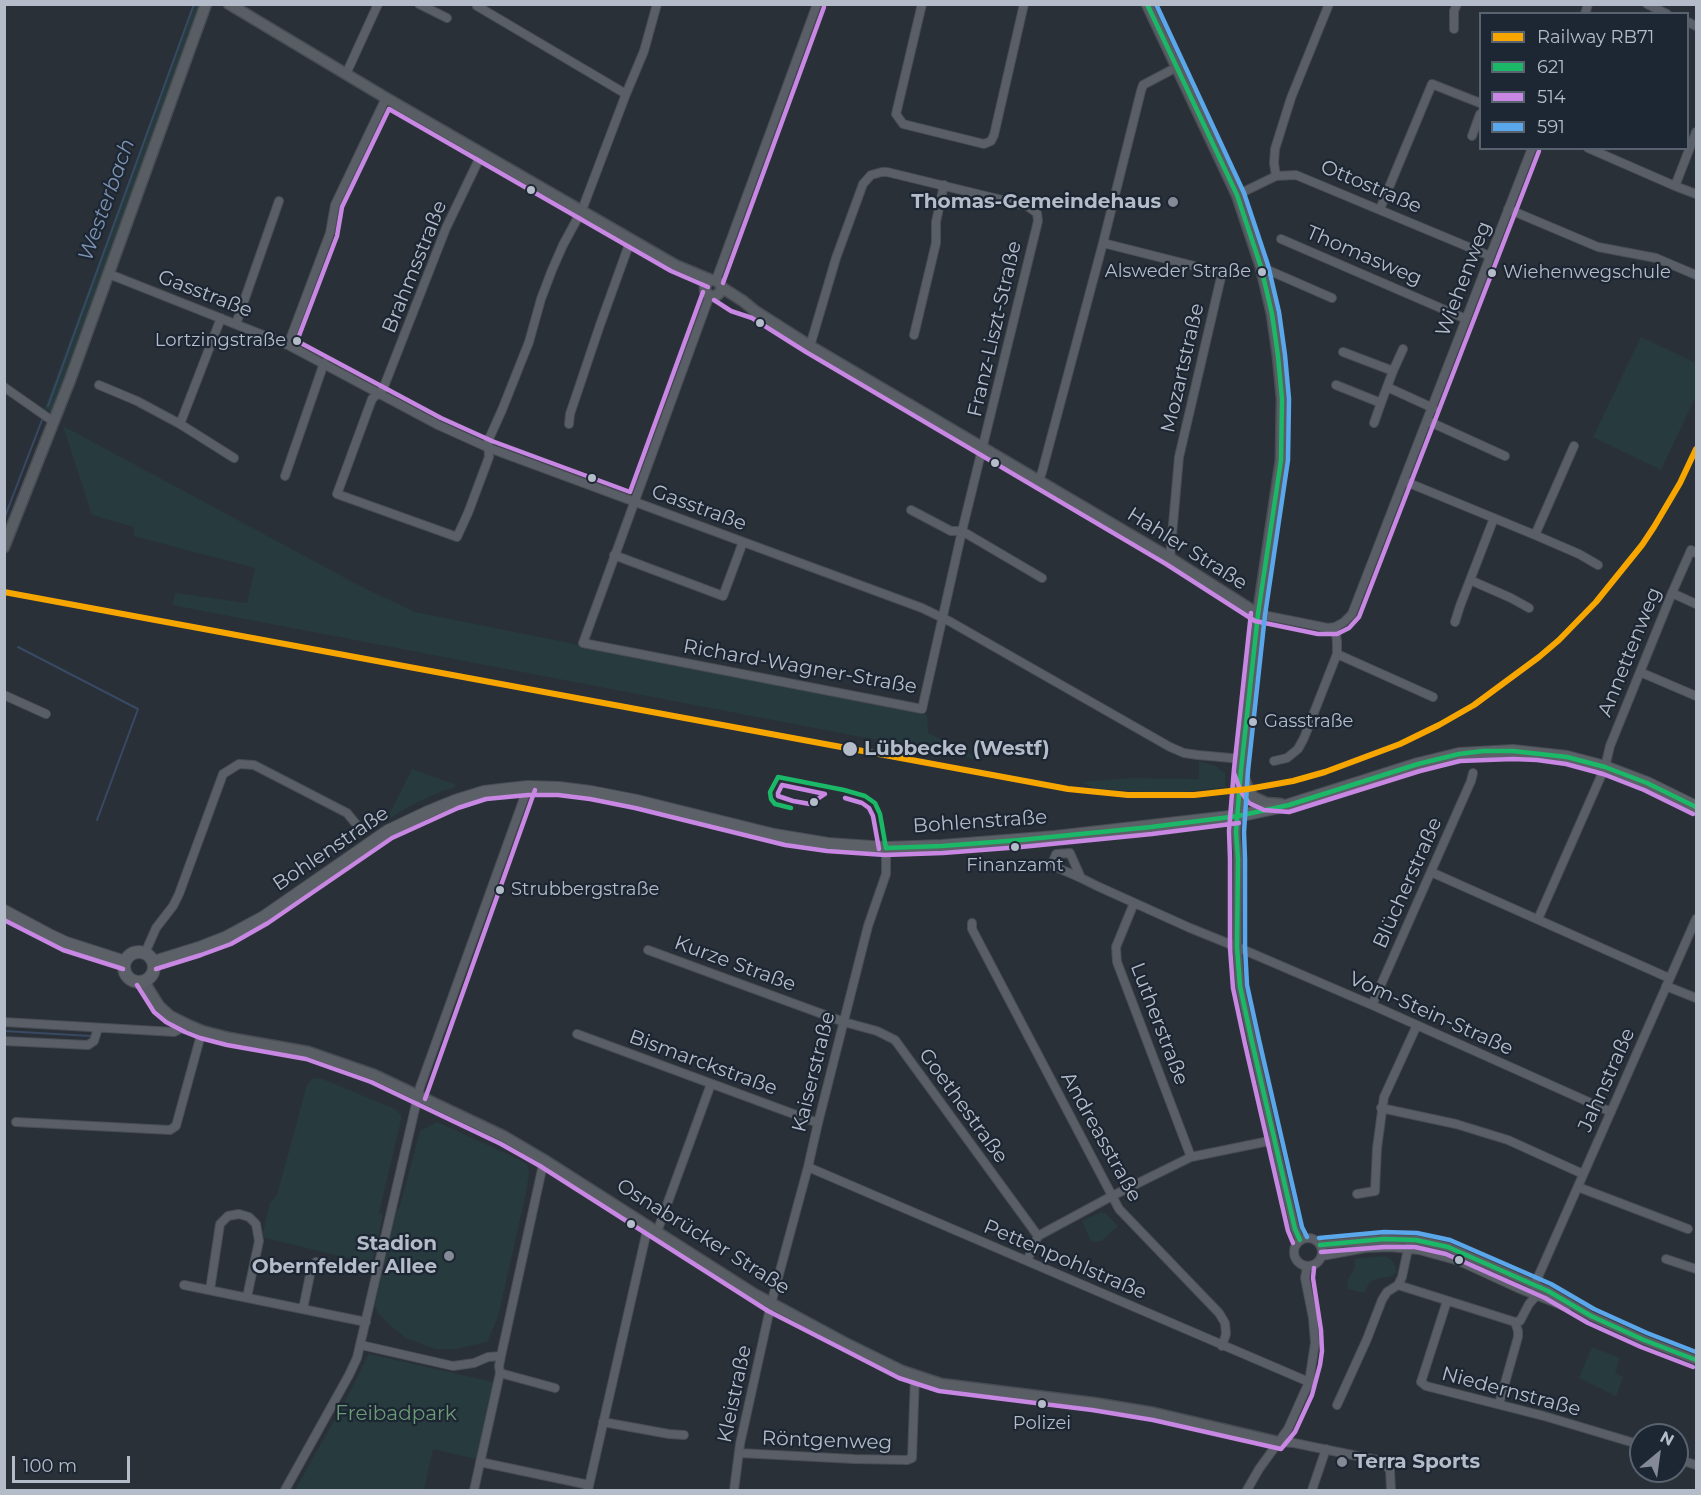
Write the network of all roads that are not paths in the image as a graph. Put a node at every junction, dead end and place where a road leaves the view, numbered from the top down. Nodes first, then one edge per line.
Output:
1 (206, 4) edge
2 (229, 4) edge
3 (378, 4) edge
4 (419, 4) edge
5 (478, 4) edge
6 (657, 4) edge
7 (817, 4) edge
8 (922, 4) edge
9 (1024, 4) edge
10 (1147, 4) edge
11 (1329, 4) edge
12 (1457, 4) edge
13 (1647, 4) edge
14 (1663, 12) edge
15 (447, 18) dead end
16 (1454, 29) dead end
17 (1177, 67) junction
18 (346, 74) junction
19 (626, 94) junction
20 (386, 98) junction
21 (1479, 104) edge
22 (1479, 117) edge
23 (1696, 132) edge
24 (1472, 136) dead end
25 (1531, 150) edge
26 (1593, 150) edge
27 (482, 153) junction
28 (1276, 176) junction
29 (944, 185) junction
30 (1675, 186) junction
31 (1696, 194) edge
32 (1237, 195) junction
33 (279, 201) dead end
34 (1380, 209) junction
35 (582, 210) junction
36 (1508, 210) junction
37 (631, 239) junction
38 (1281, 239) dead end
39 (1103, 243) junction
40 (1490, 256) junction
41 (1261, 267) junction
42 (108, 274) junction
43 (1696, 275) edge
44 (713, 287) junction
45 (1332, 298) dead end
46 (221, 318) junction
47 (1466, 319) junction
48 (236, 324) junction
49 (914, 335) dead end
50 (288, 345) junction
51 (810, 346) junction
52 (1403, 349) dead end
53 (1343, 352) dead end
54 (324, 363) junction
55 (1393, 371) junction
56 (99, 385) dead end
57 (1336, 385) dead end
58 (4, 387) edge
59 (1387, 387) junction
60 (379, 393) junction
61 (1381, 402) junction
62 (1433, 408) junction
63 (1428, 421) junction
64 (54, 422) junction
65 (1374, 423) dead end
66 (180, 424) junction
67 (568, 424) dead end
68 (1574, 446) dead end
69 (489, 448) junction
70 (983, 448) junction
71 (1505, 456) dead end
72 (234, 458) dead end
73 (285, 476) dead end
74 (1039, 480) junction
75 (1404, 481) junction
76 (634, 502) junction
77 (910, 510) dead end
78 (1494, 518) junction
79 (962, 531) junction
80 (1535, 535) junction
81 (743, 542) junction
82 (4, 547) edge
83 (1694, 551) edge
84 (614, 555) junction
85 (1170, 558) junction
86 (1598, 565) dead end
87 (1042, 578) dead end
88 (1470, 580) junction
89 (1672, 592) junction
90 (1696, 603) edge
91 (1529, 608) dead end
92 (1258, 614) junction
93 (943, 618) junction
94 (1455, 622) dead end
95 (1335, 627) junction
96 (1337, 654) junction
97 (1640, 672) junction
98 (4, 695) edge
99 (1696, 696) edge
100 (1433, 697) dead end
101 (46, 714) dead end
102 (1274, 762) dead end
103 (1242, 764) junction
104 (1605, 767) junction
105 (1473, 773) dead end
106 (528, 787) junction
107 (1289, 805) junction
108 (1696, 807) edge
109 (1238, 816) junction
110 (356, 824) dead end
111 (886, 848) junction
112 (1431, 872) junction
113 (1081, 878) dead end
114 (1134, 903) junction
115 (4, 911) edge
116 (1538, 919) junction
117 (1696, 919) edge
118 (972, 923) dead end
119 (1237, 946) junction
120 (648, 950) dead end
121 (149, 957) junction
122 (125, 962) junction
123 (1670, 978) junction
124 (144, 981) junction
125 (1665, 986) junction
126 (1696, 998) edge
127 (1372, 1005) junction
128 (4, 1022) edge
129 (844, 1022) junction
130 (188, 1025) junction
131 (1417, 1025) junction
132 (98, 1028) junction
133 (202, 1031) junction
134 (577, 1034) dead end
135 (4, 1041) edge
136 (711, 1084) junction
137 (418, 1096) junction
138 (1382, 1108) junction
139 (1611, 1112) junction
140 (16, 1122) dead end
141 (818, 1123) junction
142 (1274, 1140) junction
143 (1191, 1157) junction
144 (544, 1160) junction
145 (808, 1167) junction
146 (1584, 1174) junction
147 (1578, 1187) junction
148 (1357, 1194) dead end
149 (1112, 1196) junction
150 (648, 1226) junction
151 (1688, 1229) dead end
152 (657, 1232) junction
153 (1038, 1236) junction
154 (1300, 1240) junction
155 (1410, 1240) junction
156 (1320, 1245) junction
157 (1407, 1248) junction
158 (1322, 1256) junction
159 (1666, 1259) dead end
160 (1027, 1261) junction
161 (316, 1262) dead end
162 (1307, 1267) junction
163 (1696, 1269) edge
164 (184, 1285) dead end
165 (1398, 1285) junction
166 (1534, 1286) junction
167 (210, 1290) junction
168 (1536, 1296) junction
169 (246, 1297) junction
170 (1447, 1301) junction
171 (771, 1304) junction
172 (303, 1309) junction
173 (1591, 1316) junction
174 (366, 1322) junction
175 (1515, 1322) junction
176 (361, 1345) junction
177 (1222, 1346) junction
178 (501, 1356) junction
179 (1696, 1360) edge
180 (500, 1373) junction
181 (915, 1376) junction
182 (1309, 1382) junction
183 (555, 1388) dead end
184 (1499, 1404) junction
185 (1337, 1405) dead end
186 (603, 1422) junction
187 (684, 1435) dead end
188 (1278, 1442) junction
189 (1629, 1442) edge
190 (1326, 1449) junction
191 (739, 1453) junction
192 (480, 1462) junction
193 (589, 1488) edge
194 (285, 1491) edge
195 (474, 1491) edge
196 (734, 1491) edge
197 (1247, 1491) edge
198 (1312, 1491) edge
199 (1391, 1491) edge

1 - 42 street
2 - 18 street, Hahler Straße
3 - 18 street
4 - 15 street
5 - 19 street
6 - 19 street
7 - 44 street
8 - 9 street
10 - 17 street
11 - 28 street
12 - 16 street
13 - 14 street
17 - 32 street
17 - 39 street
18 - 20 street, Hahler Straße
19 - 35 street
20 - 27 street, Hahler Straße
20 - 50 street
21 - 34 street
22 - 24 street
23 - 30 street
25 - 36 street, Wiehenweg
26 - 30 street
27 - 35 street, Hahler Straße
27 - 60 street, Brahmsstraße
28 - 32 street
28 - 34 street, Ottostraße
29 - 49 street
29 - 51 street, Franz-Liszt-Straße
29 - 70 street, Franz-Liszt-Straße
30 - 31 street
32 - 41 street
33 - 48 street
34 - 40 street, Ottostraße
35 - 37 street, Hahler Straße
35 - 69 street
36 - 40 street, Wiehenweg
36 - 43 street
37 - 44 street, Hahler Straße
37 - 67 street
38 - 47 street, Thomasweg
39 - 74 street
39 - 85 street, Mozartstraße
40 - 47 street, Wiehenweg
41 - 45 street
41 - 92 street
42 - 46 street, Gasstraße
42 - 64 street
44 - 51 street, Hahler Straße
44 - 76 street
46 - 48 street, Gasstraße
46 - 66 street
47 - 62 street, Wiehenweg
48 - 50 street, Gasstraße
50 - 54 street, Gasstraße
51 - 70 street, Hahler Straße
52 - 55 street
53 - 55 street
54 - 60 street, Gasstraße
54 - 73 street
55 - 59 street
56 - 66 street
57 - 61 street
58 - 64 street
59 - 61 street
59 - 62 street
60 - 69 street, Gasstraße
60 - 69 street, Brahmsstraße
61 - 65 street
62 - 63 street, Wiehenweg
63 - 71 street
63 - 75 street, Wiehenweg
64 - 82 street
66 - 72 street
68 - 80 street
69 - 76 street, Gasstraße
70 - 74 street, Hahler Straße
70 - 79 street
74 - 85 street, Hahler Straße
75 - 78 street
75 - 95 street, Wiehenweg
76 - 81 street, Gasstraße
76 - 84 street
77 - 79 street
78 - 80 street
78 - 88 street
79 - 87 street
79 - 93 street
80 - 86 street
81 - 84 street
81 - 93 street, Gasstraße
83 - 89 street, Annettenweg
84 - 93 street, Richard-Wagner-Straße
85 - 92 street, Hahler Straße
88 - 91 street
88 - 94 street
89 - 90 street
89 - 97 street, Annettenweg
92 - 95 street
92 - 103 street
93 - 103 street, Gasstraße
95 - 96 street
96 - 100 street
96 - 102 street
97 - 99 street
97 - 104 street, Annettenweg
98 - 101 street
103 - 107 street
103 - 109 street
104 - 107 main road, Bohlenstraße
104 - 108 main road, Bohlenstraße
104 - 116 street, Annettenweg
105 - 112 street, Blücherstraße
106 - 111 main road, Bohlenstraße
106 - 121 main road, Bohlenstraße
106 - 137 street
107 - 109 main road, Bohlenstraße
109 - 111 main road, Bohlenstraße
109 - 119 street
110 - 121 street
111 - 129 street, Kaiserstraße
112 - 116 street
112 - 127 street, Blücherstraße
113 - 114 street, Vom-Stein-Straße
114 - 119 street, Vom-Stein-Straße
114 - 143 street, Lutherstraße
115 - 122 main road
116 - 123 street
117 - 123 street, Jahnstraße
118 - 149 street, Andreasstraße
119 - 127 street, Vom-Stein-Straße
119 - 142 street
120 - 129 street, Kurze Straße
121 - 122 main road
121 - 124 main road
122 - 124 main road
123 - 125 street, Jahnstraße
124 - 130 street, Osnabrücker Straße
125 - 126 street
125 - 139 street, Jahnstraße
127 - 131 street, Vom-Stein-Straße
128 - 132 street
129 - 141 street, Kaiserstraße
129 - 153 street, Goethestraße
130 - 132 street
130 - 133 street, Osnabrücker Straße
131 - 138 street
131 - 139 street, Vom-Stein-Straße
132 - 135 street
133 - 137 street, Osnabrücker Straße
133 - 140 street
134 - 136 street, Bismarckstraße
136 - 141 street, Bismarckstraße
136 - 152 street
137 - 144 street, Osnabrücker Straße
137 - 174 street
138 - 146 street
138 - 148 street
139 - 146 street, Jahnstraße
141 - 145 street, Kaiserstraße
142 - 143 street
142 - 154 street
143 - 149 street
144 - 150 street, Osnabrücker Straße
144 - 178 street
145 - 160 street, Pettenpohlstraße
145 - 171 street, Kaiserstraße
146 - 147 street, Jahnstraße
147 - 151 street
147 - 166 street, Jahnstraße
149 - 153 street
149 - 177 street, Andreasstraße
150 - 152 street, Osnabrücker Straße
150 - 186 street
152 - 171 street, Osnabrücker Straße
153 - 160 street
154 - 156 street
154 - 162 street
155 - 156 street
155 - 157 street
155 - 166 street
156 - 158 street
157 - 158 street
157 - 165 street
157 - 168 street
158 - 162 street
159 - 163 street
160 - 177 street, Pettenpohlstraße
161 - 172 street
162 - 182 street
164 - 167 street
165 - 170 street
165 - 185 street
166 - 173 street
167 - 169 street
167 - 169 street
168 - 173 street
168 - 175 street
169 - 172 street
170 - 175 street
170 - 184 street, Niedernstraße
171 - 181 street, Osnabrücker Straße
171 - 191 street, Kleistraße
172 - 174 street
173 - 179 street
174 - 176 street
175 - 184 street
176 - 178 street
176 - 194 street
177 - 182 street, Pettenpohlstraße
178 - 180 street
180 - 183 street
180 - 192 street
181 - 188 street, Osnabrücker Straße
181 - 191 street, Röntgenweg
182 - 188 street
184 - 189 street, Niedernstraße
186 - 187 street
186 - 193 street
188 - 190 street
188 - 197 street
190 - 198 street
190 - 199 street
191 - 196 street, Kleistraße
192 - 193 street
192 - 195 street

